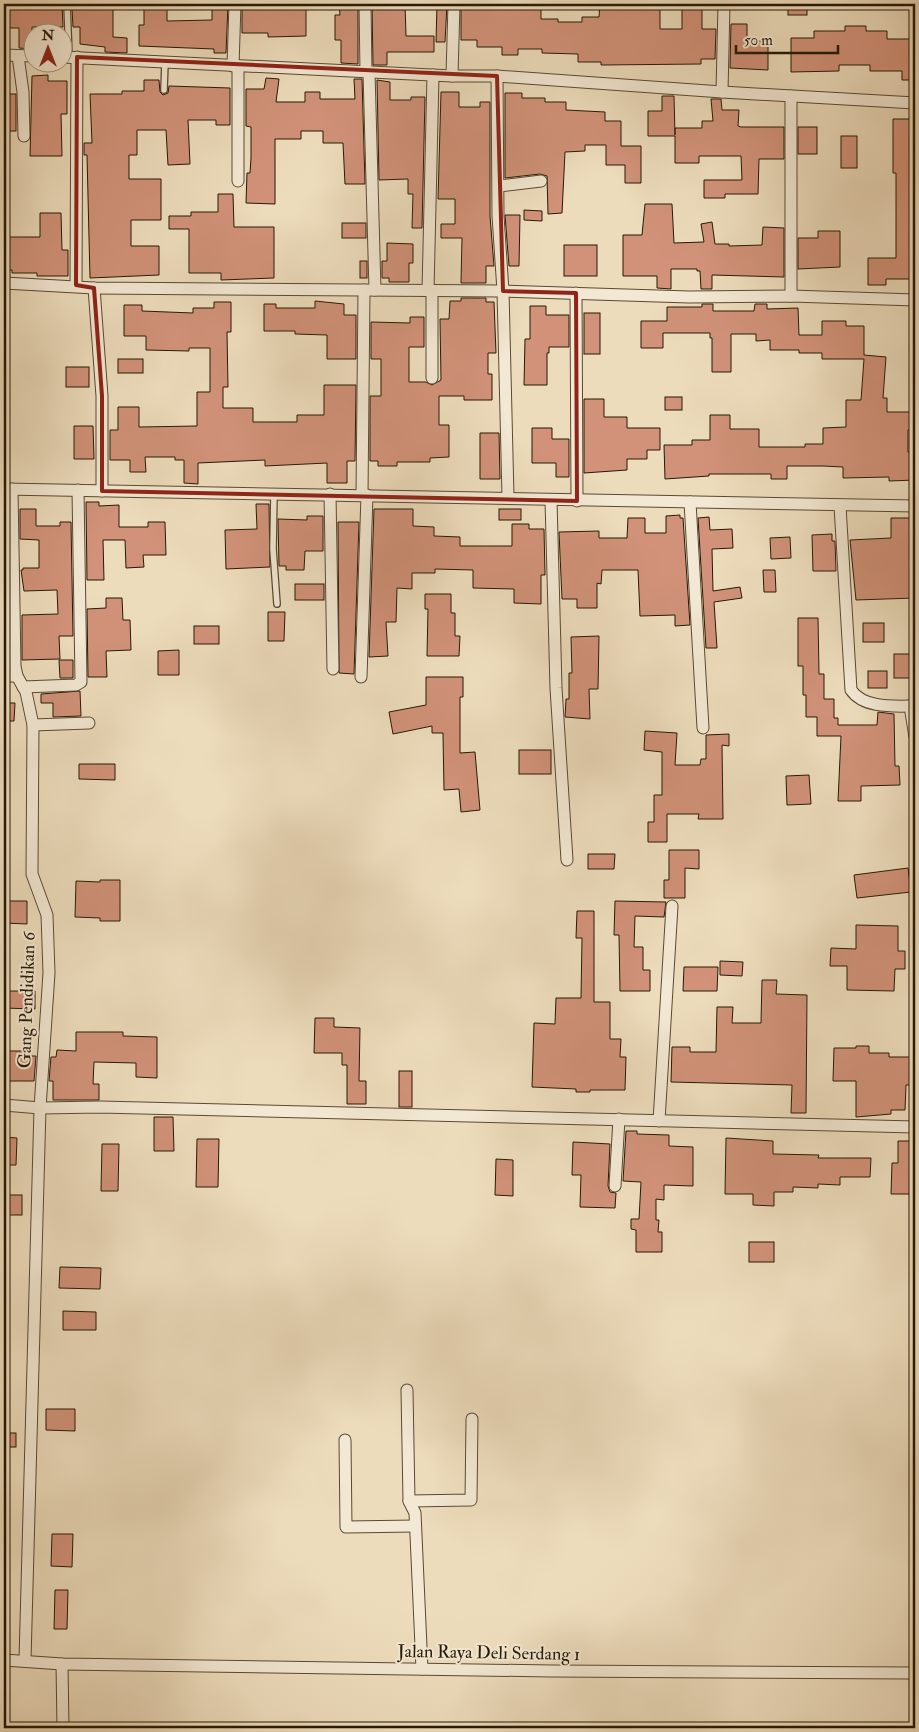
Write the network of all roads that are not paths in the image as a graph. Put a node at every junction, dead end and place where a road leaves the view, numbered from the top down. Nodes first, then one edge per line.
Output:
1 (67, 4) edge
2 (235, 4) edge
3 (365, 4) edge
4 (454, 4) edge
5 (724, 4) edge
6 (68, 22) edge
7 (4, 55) edge
8 (18, 56) junction
9 (22, 56) edge
10 (72, 57) edge
11 (165, 62) junction
12 (236, 66) junction
13 (69, 72) edge
14 (367, 72) junction
15 (433, 75) junction
16 (452, 76) junction
17 (496, 76) junction
18 (164, 90) dead end
19 (722, 92) junction
20 (791, 96) junction
21 (915, 103) edge
22 (24, 136) dead end
23 (238, 181) dead end
24 (541, 181) dead end
25 (499, 186) junction
26 (4, 284) edge
27 (76, 285) junction
28 (94, 288) junction
29 (370, 290) junction
30 (503, 290) junction
31 (430, 291) junction
32 (576, 293) junction
33 (791, 296) junction
34 (915, 300) edge
35 (432, 378) dead end
36 (8, 489) edge
37 (78, 490) junction
38 (102, 491) junction
39 (274, 493) junction
40 (330, 494) junction
41 (364, 495) junction
42 (508, 497) junction
43 (551, 500) junction
44 (577, 501) junction
45 (690, 502) junction
46 (840, 506) junction
47 (915, 506) edge
48 (277, 604) dead end
49 (333, 669) dead end
50 (4, 676) edge
51 (17, 676) junction
52 (361, 676) dead end
53 (23, 688) junction
54 (912, 706) edge
55 (89, 724) dead end
56 (32, 725) junction
57 (703, 728) dead end
58 (915, 737) edge
59 (567, 860) dead end
60 (672, 906) dead end
61 (4, 1105) edge
62 (40, 1108) junction
63 (619, 1120) junction
64 (659, 1121) junction
65 (915, 1127) edge
66 (614, 1186) dead end
67 (407, 1390) dead end
68 (472, 1419) dead end
69 (345, 1440) dead end
70 (408, 1501) junction
71 (415, 1526) junction
72 (4, 1660) edge
73 (25, 1660) junction
74 (62, 1664) junction
75 (422, 1669) junction
76 (915, 1673) edge
77 (63, 1728) edge

1 - 6 lane
2 - 12 street
3 - 14 street
4 - 16 street
5 - 19 street
7 - 8 street
8 - 9 street
8 - 22 street
10 - 11 street
11 - 12 street
11 - 18 lane
12 - 14 street
12 - 23 street
13 - 27 street
14 - 15 street
14 - 29 street
15 - 16 street
15 - 31 street
16 - 17 street
17 - 19 street
17 - 25 street
19 - 20 street
20 - 21 street
20 - 33 street
24 - 25 street
25 - 30 street
26 - 27 street
27 - 28 street
28 - 29 street
28 - 38 street
29 - 31 street
29 - 41 street
30 - 31 street
30 - 32 street
30 - 42 street
31 - 35 street
32 - 33 street
32 - 44 street
33 - 34 street
36 - 37 street
36 - 51 street
37 - 38 street
37 - 53 street
38 - 39 street
39 - 40 street
39 - 48 lane
40 - 41 street
40 - 49 street
41 - 42 street
41 - 52 street
42 - 43 street
43 - 44 street
43 - 59 street
44 - 45 street
45 - 46 street
45 - 57 street
46 - 47 street
46 - 54 street
50 - 51 street
51 - 53 street, Gang Pendidikan 6
53 - 56 street, Gang Pendidikan 6
54 - 58 street
55 - 56 street
56 - 62 street, Gang Pendidikan 6
60 - 64 street
61 - 62 street
62 - 63 street
62 - 73 street, Gang Pendidikan 6
63 - 64 street
63 - 66 street
64 - 65 street
67 - 70 street
68 - 70 street
69 - 71 street
70 - 71 street
71 - 75 street
72 - 73 street, Jalan Raya Deli Serdang 1
73 - 74 street, Jalan Raya Deli Serdang 1
74 - 75 street, Jalan Raya Deli Serdang 1
74 - 77 street
75 - 76 street, Jalan Raya Deli Serdang 1

